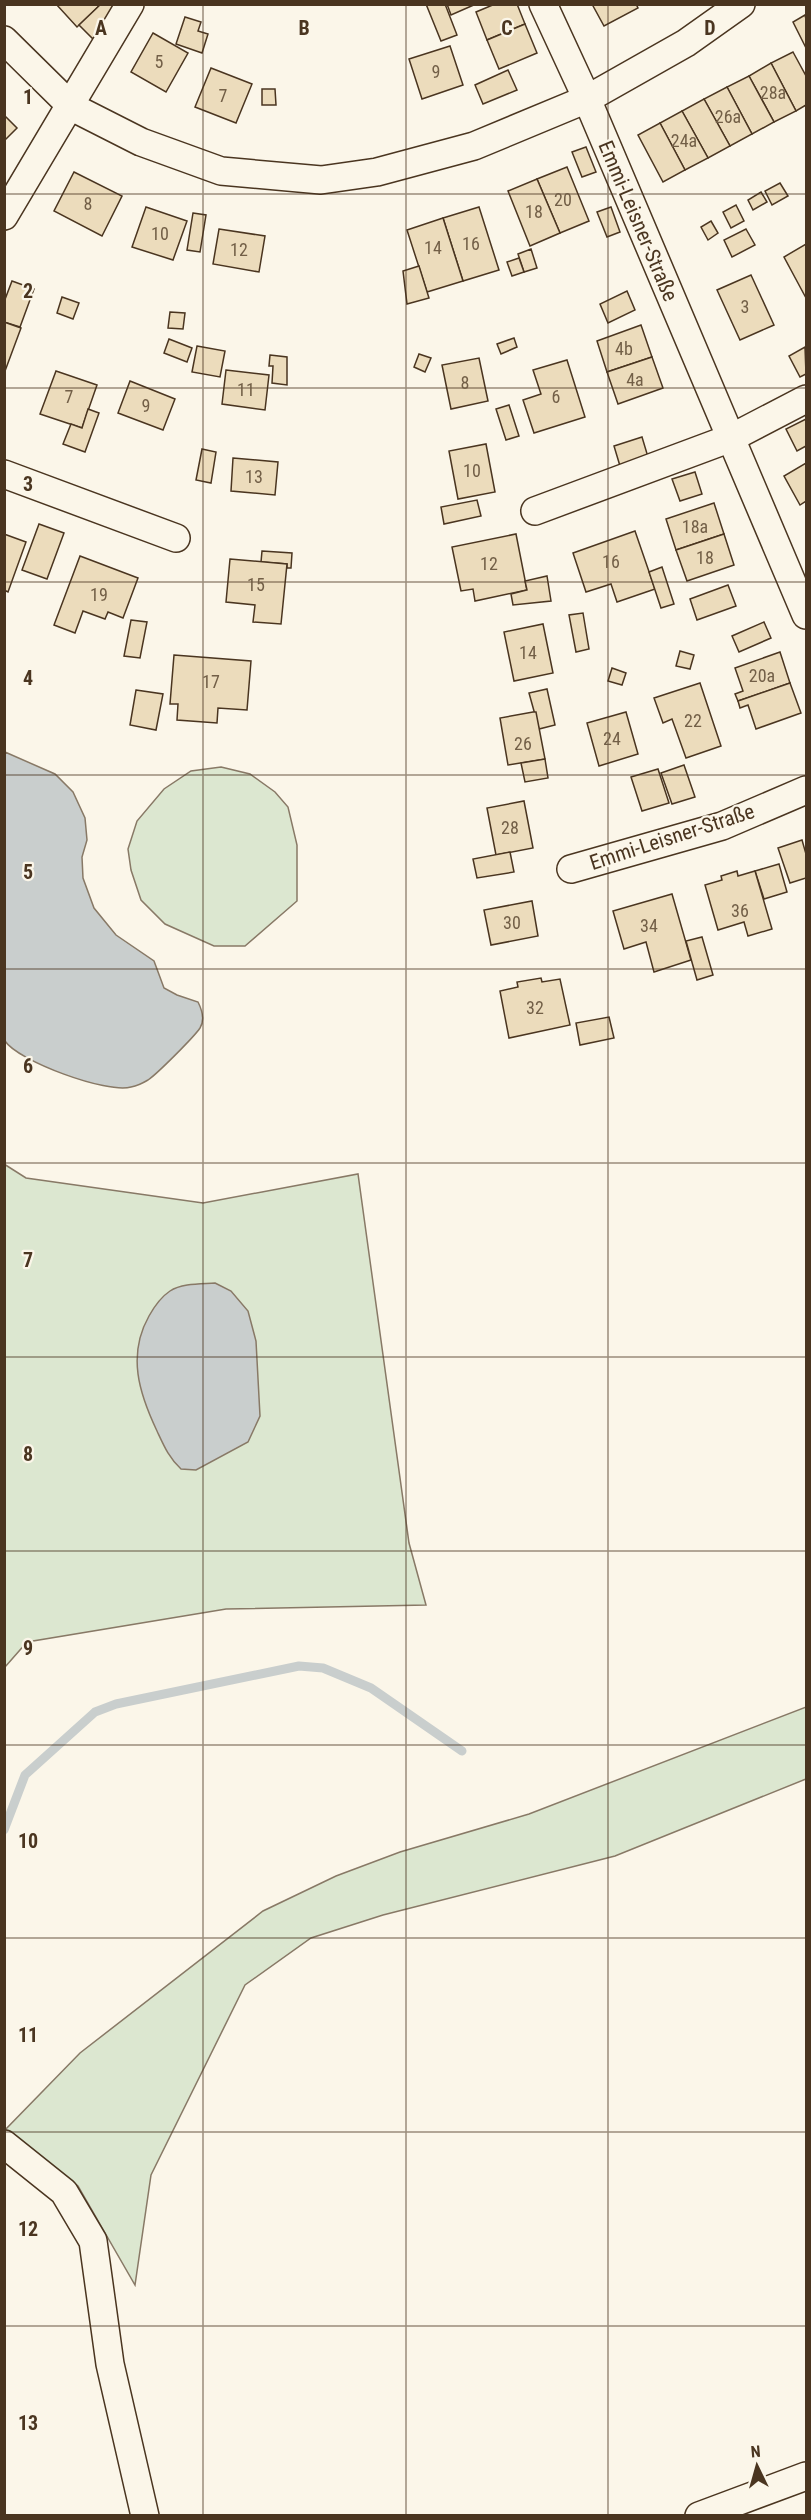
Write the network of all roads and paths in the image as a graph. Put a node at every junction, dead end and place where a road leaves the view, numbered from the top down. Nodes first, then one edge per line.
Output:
1 (130, 4) edge
2 (543, 4) edge
3 (741, 4) edge
4 (4, 40) edge
5 (587, 99) junction
6 (72, 106) junction
7 (4, 216) edge
8 (807, 399) edge
9 (731, 438) junction
10 (4, 474) edge
11 (535, 511) dead end
12 (176, 538) dead end
13 (807, 615) edge
14 (807, 790) edge
15 (571, 869) dead end
16 (4, 2144) edge
17 (807, 2476) edge
18 (145, 2516) edge
19 (699, 2516) edge

1 - 6 street
2 - 5 street, Emmi-Leisner-Straße
3 - 5 street
4 - 6 street
5 - 6 street
5 - 9 street, Emmi-Leisner-Straße
6 - 7 street
8 - 9 street
9 - 11 street
9 - 13 street, Emmi-Leisner-Straße
10 - 12 street
14 - 15 street, Emmi-Leisner-Straße
16 - 18 street
17 - 19 street

